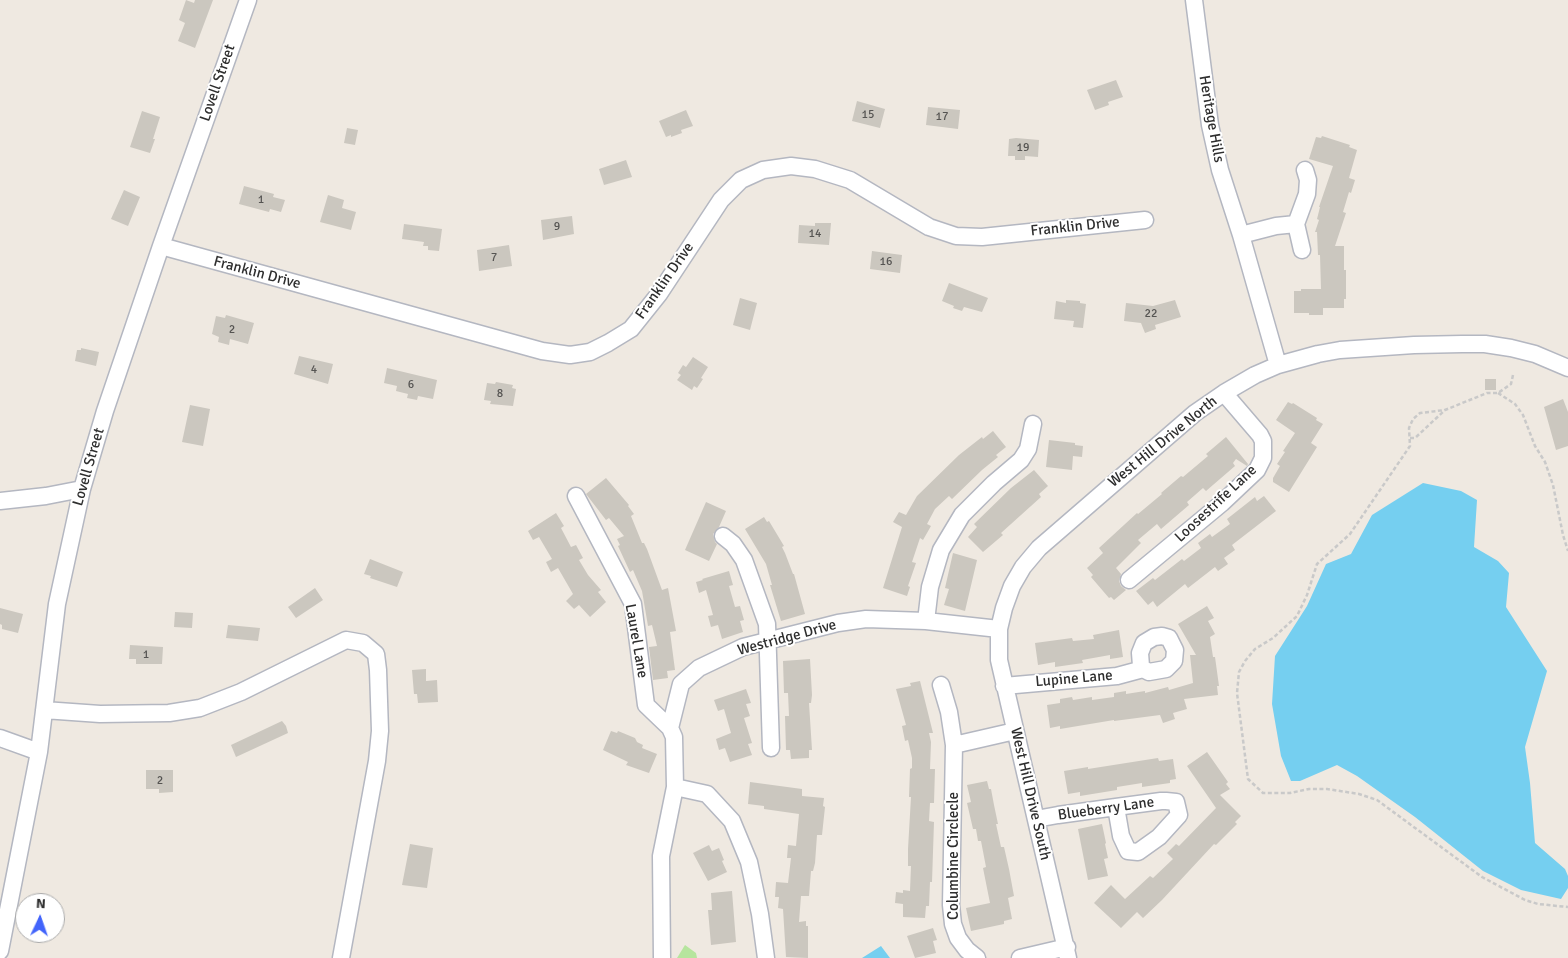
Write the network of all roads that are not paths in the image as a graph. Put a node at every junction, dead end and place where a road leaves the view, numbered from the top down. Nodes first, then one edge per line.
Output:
1 (248, 0) edge
2 (1194, 0) edge
3 (1305, 170) dead end
4 (1145, 220) dead end
5 (1296, 224) junction
6 (1241, 235) junction
7 (161, 246) junction
8 (1302, 250) dead end
9 (1278, 365) junction
10 (1568, 368) edge
11 (1224, 393) junction
12 (1032, 424) dead end
13 (82, 489) junction
14 (576, 496) dead end
15 (0, 501) edge
16 (723, 536) dead end
17 (1129, 580) dead end
18 (926, 621) junction
19 (999, 629) junction
20 (768, 641) junction
21 (1143, 669) dead end
22 (941, 685) dead end
23 (1004, 686) junction
24 (44, 710) junction
25 (670, 728) junction
26 (1015, 731) junction
27 (0, 738) edge
28 (954, 745) junction
29 (771, 748) dead end
30 (38, 752) junction
31 (675, 787) junction
32 (1116, 808) junction
33 (1036, 819) junction
34 (0, 951) edge
35 (1068, 952) edge
36 (340, 958) edge
37 (662, 958) edge
38 (766, 958) edge
39 (977, 958) edge
40 (1020, 958) edge

1 - 7 street, Lovell Street
2 - 6 street, Heritage Hills
3 - 5 street
4 - 7 street, Franklin Drive
5 - 6 street
5 - 8 street
6 - 9 street, Heritage Hills
7 - 13 street, Lovell Street
9 - 10 street, West Hill Drive North
9 - 11 street, West Hill Drive North
11 - 17 street, Loosestrife Lane
11 - 19 street, West Hill Drive North
12 - 18 street
13 - 15 street
13 - 24 street, Lovell Street
14 - 25 street, Laurel Lane
16 - 20 street
18 - 19 street, Westridge Drive
18 - 20 street, Westridge Drive
19 - 23 street, West Hill Drive South
20 - 25 street, Westridge Drive
20 - 29 street
21 - 23 street, Lupine Lane
22 - 28 street, Columbine Circlecle
23 - 26 street, West Hill Drive South
24 - 30 street, Lovell Street
24 - 36 street
25 - 31 street, Westridge Drive
26 - 28 street
26 - 33 street, West Hill Drive South
27 - 30 street
28 - 39 street, Columbine Circlecle
30 - 34 street, Lovell Street
31 - 37 street, Westridge Drive
31 - 38 street
32 - 32 street, Blueberry Lane
32 - 33 street, Blueberry Lane
33 - 35 street, West Hill Drive South
35 - 40 street

